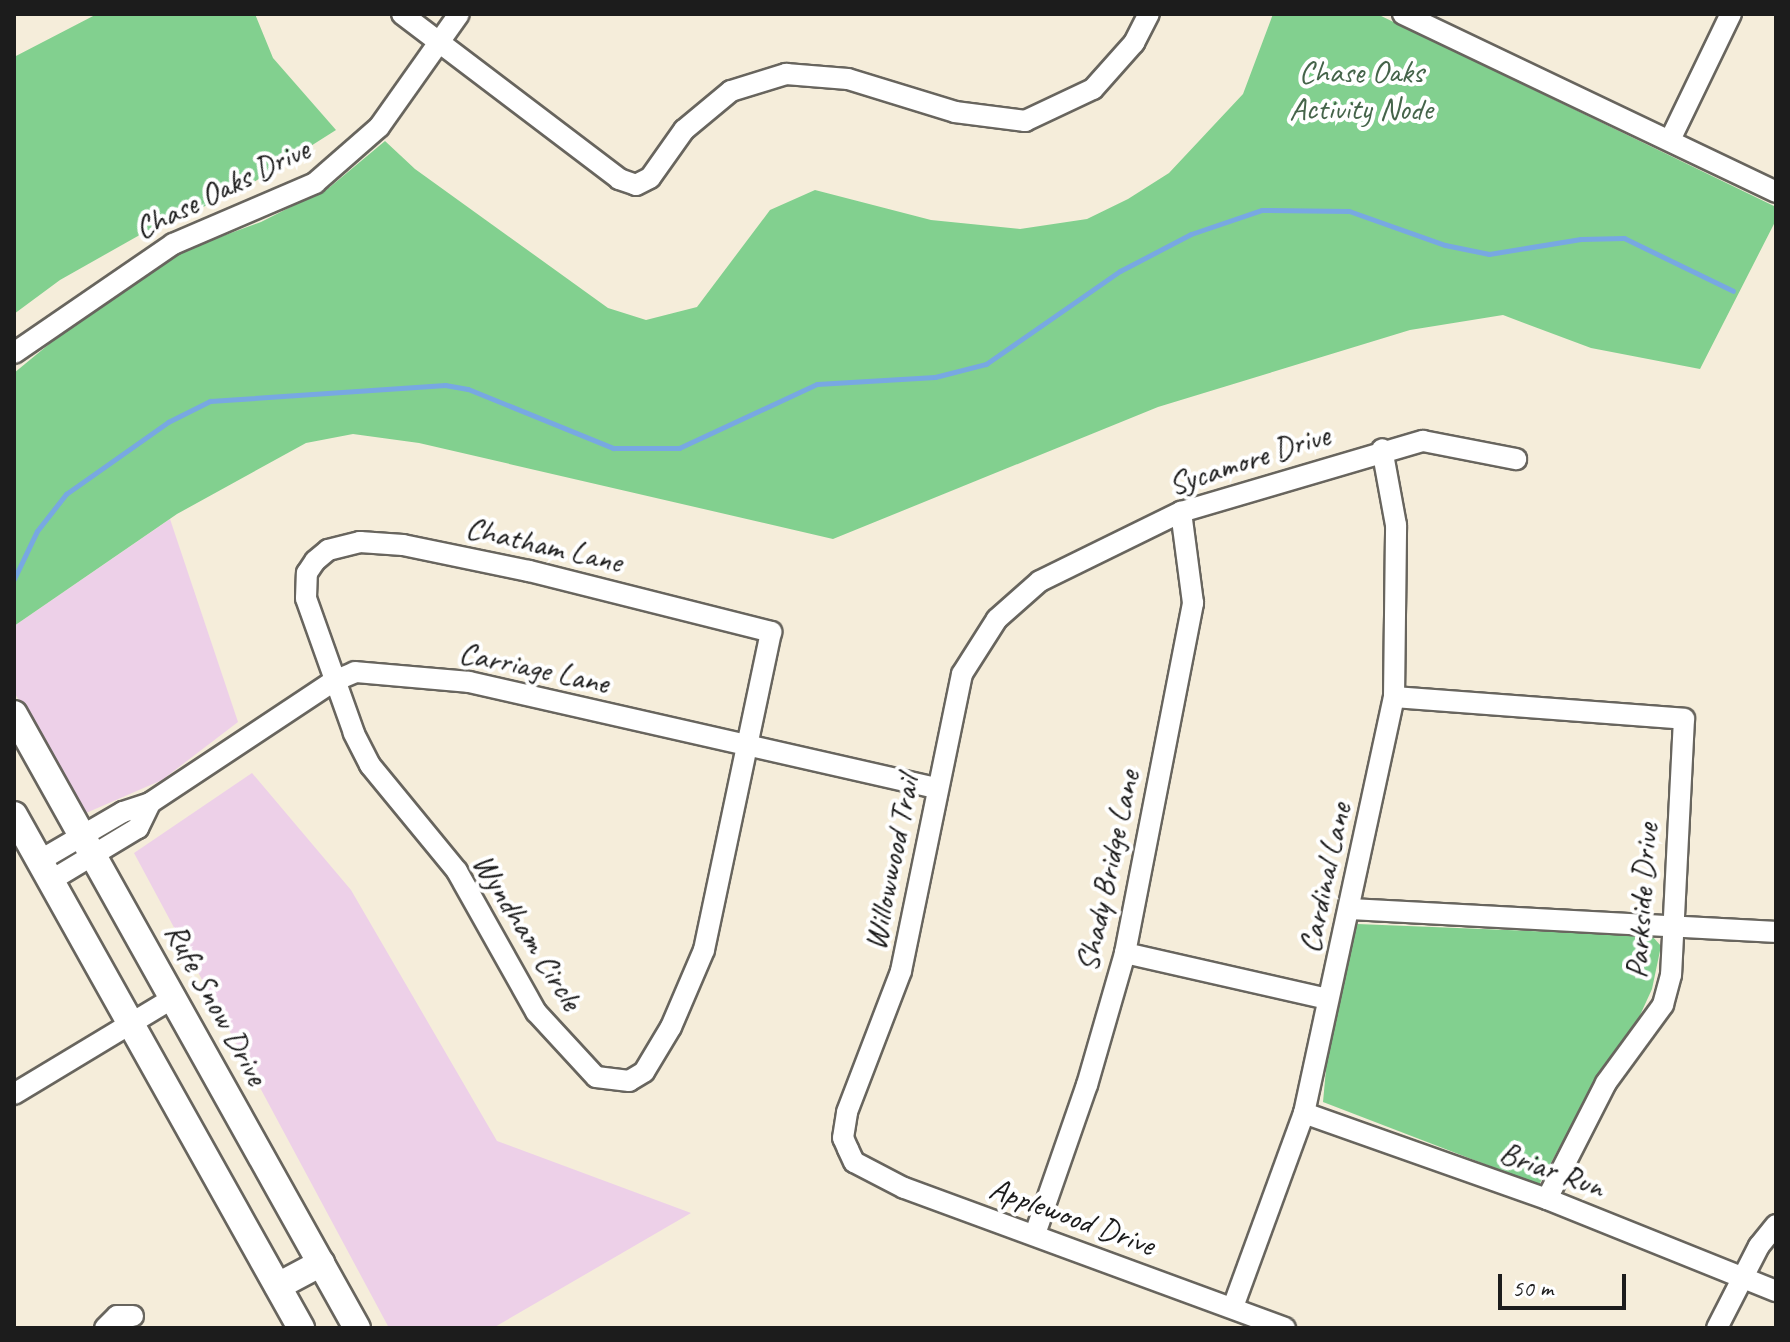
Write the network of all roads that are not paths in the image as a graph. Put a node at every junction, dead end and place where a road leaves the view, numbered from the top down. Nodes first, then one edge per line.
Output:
1 (402, 14) edge
2 (459, 14) edge
3 (1149, 14) edge
4 (1403, 14) edge
5 (1731, 14) edge
6 (439, 44) junction
7 (1670, 140) junction
8 (1776, 192) edge
9 (14, 353) edge
10 (1382, 449) junction
11 (1516, 459) dead end
12 (1181, 512) junction
13 (1017, 600) joint
14 (332, 682) junction
15 (1394, 697) junction
16 (14, 714) edge
17 (747, 745) junction
18 (937, 788) junction
19 (14, 815) edge
20 (89, 846) junction
21 (44, 871) junction
22 (1351, 909) junction
23 (1673, 926) junction
24 (1776, 932) edge
25 (1125, 953) junction
26 (175, 997) junction
27 (1328, 999) junction
28 (129, 1028) junction
29 (14, 1094) edge
30 (1304, 1113) junction
31 (848, 1149) joint
32 (1547, 1199) junction
33 (1776, 1225) edge
34 (1035, 1234) junction
35 (321, 1263) junction
36 (1743, 1274) junction
37 (278, 1286) junction
38 (1776, 1291) edge
39 (1233, 1307) junction
40 (133, 1316) dead end
41 (105, 1328) edge
42 (301, 1328) edge
43 (357, 1328) edge
44 (1285, 1328) edge
45 (1717, 1328) edge

1 - 6 street
2 - 6 street, Chase Oaks Drive
3 - 6 street
4 - 7 street
5 - 7 street
6 - 9 street, Chase Oaks Drive
7 - 8 street
10 - 11 street, Sycamore Drive
10 - 12 street, Sycamore Drive
10 - 15 street, Cardinal Lane
12 - 13 street, Sycamore Drive
12 - 25 street, Shady Bridge Lane
13 - 18 street, Willowwood Trail
14 - 17 street, Carriage Lane
14 - 17 street, Chatham Lane
14 - 17 street, Wyndham Circle
14 - 20 street, Carriage Lane
15 - 22 street, Cardinal Lane
15 - 23 street, Parkside Drive
16 - 20 main road, Rufe Snow Drive
17 - 18 street, Carriage Lane
18 - 31 street, Willowwood Trail
19 - 21 main road
20 - 21 street, Carriage Lane
20 - 26 main road, Rufe Snow Drive
21 - 28 main road
22 - 23 street
22 - 27 street, Cardinal Lane
23 - 24 street
23 - 32 street, Parkside Drive
25 - 27 street
25 - 34 street, Shady Bridge Lane
26 - 28 street
26 - 35 main road, Rufe Snow Drive
27 - 30 street, Cardinal Lane
28 - 29 street
28 - 37 main road
30 - 32 street, Briar Run
30 - 39 street, Cardinal Lane
31 - 34 street, Applewood Drive
32 - 36 street, Briar Run
33 - 36 street
34 - 39 street, Applewood Drive
35 - 37 main road
35 - 43 main road, Rufe Snow Drive
36 - 38 street, Briar Run
36 - 45 street
37 - 42 main road
39 - 44 street, Applewood Drive
40 - 41 street

